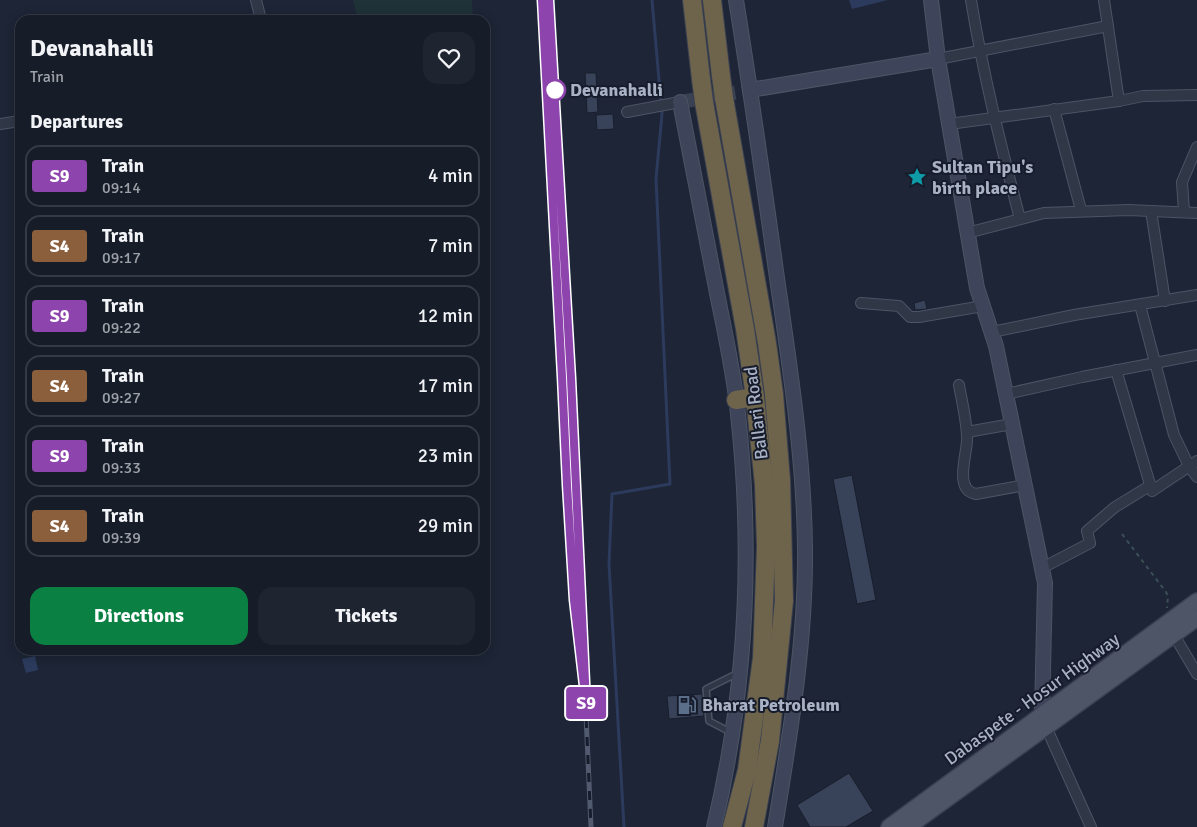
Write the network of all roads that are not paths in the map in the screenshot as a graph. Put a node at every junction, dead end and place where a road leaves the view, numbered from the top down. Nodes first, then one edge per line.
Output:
1 (256, 0) edge
2 (692, 0) edge
3 (712, 0) edge
4 (736, 0) edge
5 (931, 0) edge
6 (971, 0) edge
7 (1104, 0) edge
8 (260, 15) edge
9 (1108, 26) junction
10 (979, 51) junction
11 (938, 59) junction
12 (750, 90) junction
13 (1197, 95) edge
14 (1119, 101) junction
15 (680, 102) joint
16 (1054, 109) junction
17 (627, 112) dead end
18 (994, 118) junction
19 (15, 122) edge
20 (0, 124) edge
21 (949, 124) junction
22 (1197, 147) edge
23 (1081, 210) junction
24 (1151, 211) junction
25 (1184, 212) junction
26 (1197, 213) edge
27 (1020, 219) junction
28 (967, 233) junction
29 (1197, 296) edge
30 (1165, 301) junction
31 (861, 304) dead end
32 (1140, 305) junction
33 (982, 306) junction
34 (992, 332) junction
35 (1197, 355) edge
36 (1155, 363) junction
37 (1116, 370) junction
38 (959, 385) dead end
39 (1006, 394) junction
40 (755, 398) junction
41 (736, 400) junction
42 (1012, 424) junction
43 (967, 432) junction
44 (1193, 463) edge
45 (1197, 477) edge
46 (1025, 485) junction
47 (1151, 485) junction
48 (1042, 568) junction
49 (1197, 601) edge
50 (1197, 618) edge
51 (1174, 635) junction
52 (740, 672) junction
53 (1197, 674) edge
54 (1044, 721) junction
55 (732, 733) junction
56 (714, 827) edge
57 (732, 827) edge
58 (754, 827) edge
59 (775, 827) edge
60 (889, 827) edge
61 (908, 827) edge
62 (1091, 827) edge

1 - 8 street
2 - 40 highway, Ballari Road, bridge
3 - 58 highway, Ballari Road, bridge
4 - 12 street
5 - 11 street
6 - 10 street
7 - 9 street
9 - 10 street
9 - 14 street
10 - 11 street
10 - 18 street
11 - 12 street
11 - 21 street
12 - 59 street
13 - 14 street
14 - 16 street
15 - 17 street
15 - 41 street
16 - 18 street
16 - 23 street
18 - 21 street
18 - 27 street
19 - 20 street
21 - 28 street
22 - 25 street
23 - 24 street
23 - 27 street
24 - 25 street
24 - 30 street
25 - 26 street
27 - 28 street
28 - 33 street
29 - 30 street
30 - 32 street
31 - 33 street
32 - 34 street
32 - 36 street
33 - 34 street
34 - 39 street
35 - 36 street
36 - 37 street
36 - 44 street
37 - 39 street
37 - 47 street
38 - 43 street
39 - 42 street
40 - 41 highway
40 - 57 highway, Ballari Road
41 - 52 street
42 - 43 street
42 - 46 street
43 - 46 street
44 - 45 street
44 - 47 street
46 - 48 street
47 - 48 street
48 - 54 street
49 - 54 main road, Dabaspete - Hosur Highway
50 - 51 main road, Dabaspete - Hosur Highway
51 - 53 street
51 - 54 main road, Dabaspete - Hosur Highway
52 - 55 street
52 - 55 lane
54 - 60 main road, Dabaspete - Hosur Highway
54 - 61 main road, Dabaspete - Hosur Highway
54 - 62 street
55 - 56 street

